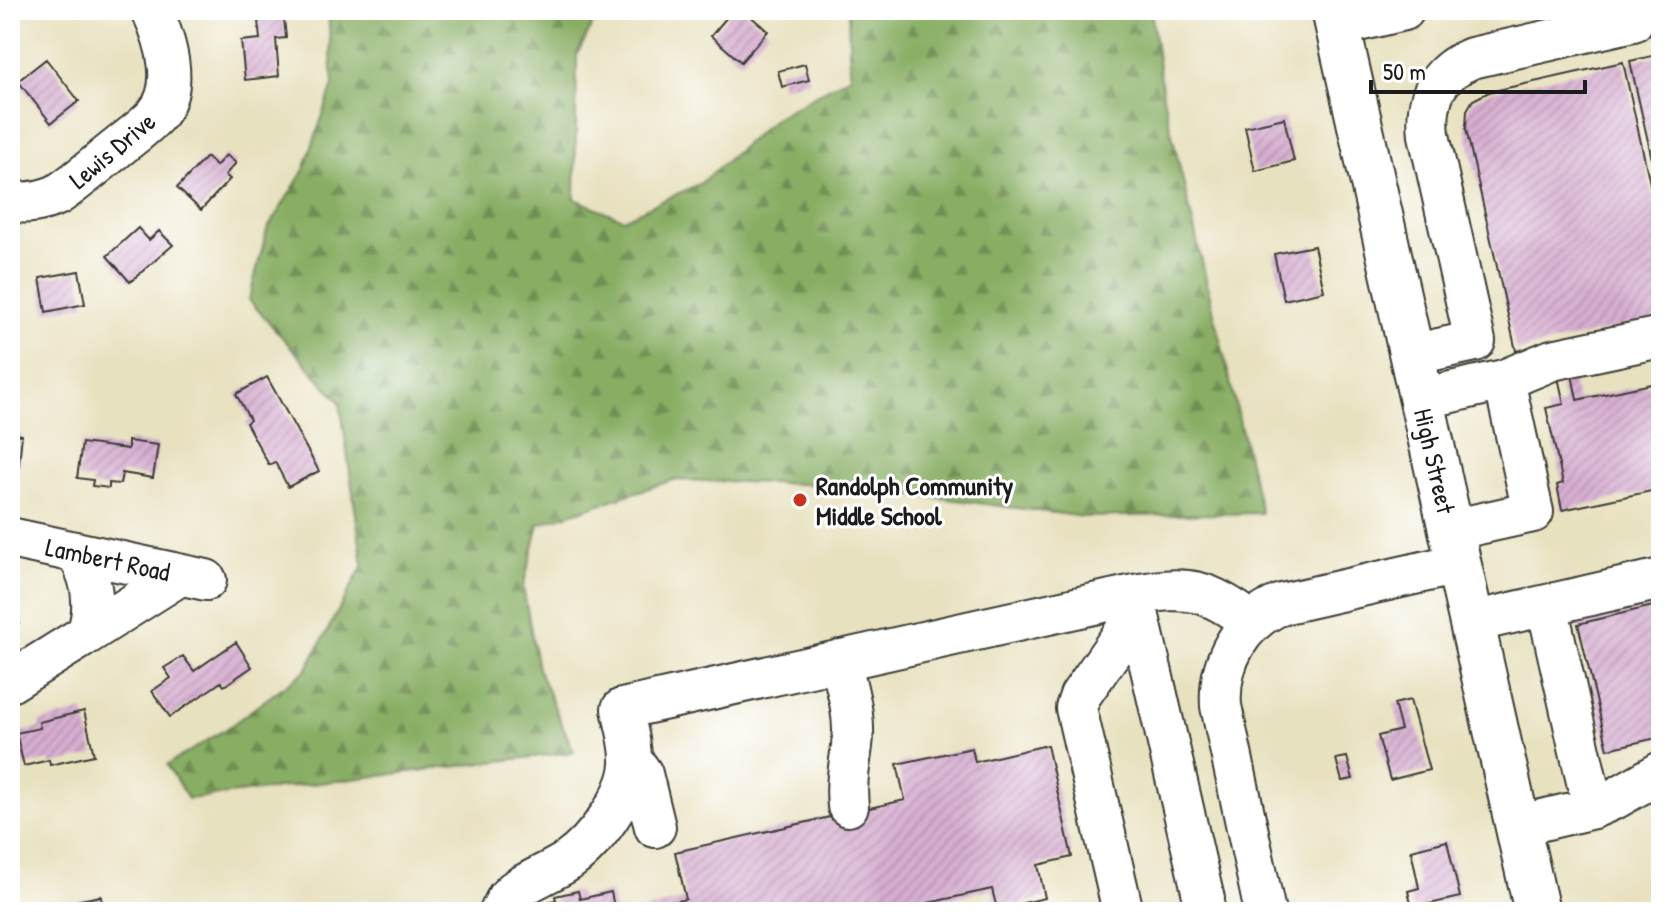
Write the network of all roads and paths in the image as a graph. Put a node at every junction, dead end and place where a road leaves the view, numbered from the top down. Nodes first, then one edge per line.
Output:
1 (152, 10) edge
2 (1404, 10) edge
3 (1335, 18) edge
4 (1608, 20) edge
5 (10, 201) edge
6 (1661, 337) edge
7 (1411, 355) junction
8 (1504, 380) junction
9 (1421, 399) junction
10 (10, 538) edge
11 (1455, 547) junction
12 (76, 552) junction
13 (1661, 579) edge
14 (1136, 604) junction
15 (1547, 605) junction
16 (1252, 622) junction
17 (1472, 622) junction
18 (87, 634) junction
19 (840, 660) junction
20 (10, 682) edge
21 (631, 765) junction
22 (1661, 772) edge
23 (848, 806) dead end
24 (1593, 808) junction
25 (1517, 826) junction
26 (655, 827) dead end
27 (500, 912) edge
28 (1123, 912) edge
29 (1201, 912) edge
30 (1265, 912) edge
31 (1537, 912) edge

1 - 5 street, Lewis Drive
2 - 3 street
3 - 7 main road, High Street
4 - 7 street
6 - 8 street
7 - 9 main road, High Street
8 - 9 street
8 - 11 street
9 - 11 main road, High Street
10 - 12 street, Lambert Road
11 - 16 street
11 - 17 main road, High Street
12 - 18 street
12 - 18 street, Lambert Road
13 - 15 street
14 - 16 street
14 - 19 street
14 - 28 street
14 - 29 street
15 - 17 street
15 - 24 street
16 - 30 street
17 - 25 main road, High Street
18 - 20 street
19 - 21 street
19 - 23 street
21 - 26 street
21 - 27 street
22 - 24 street
24 - 25 street
25 - 31 main road, High Street

